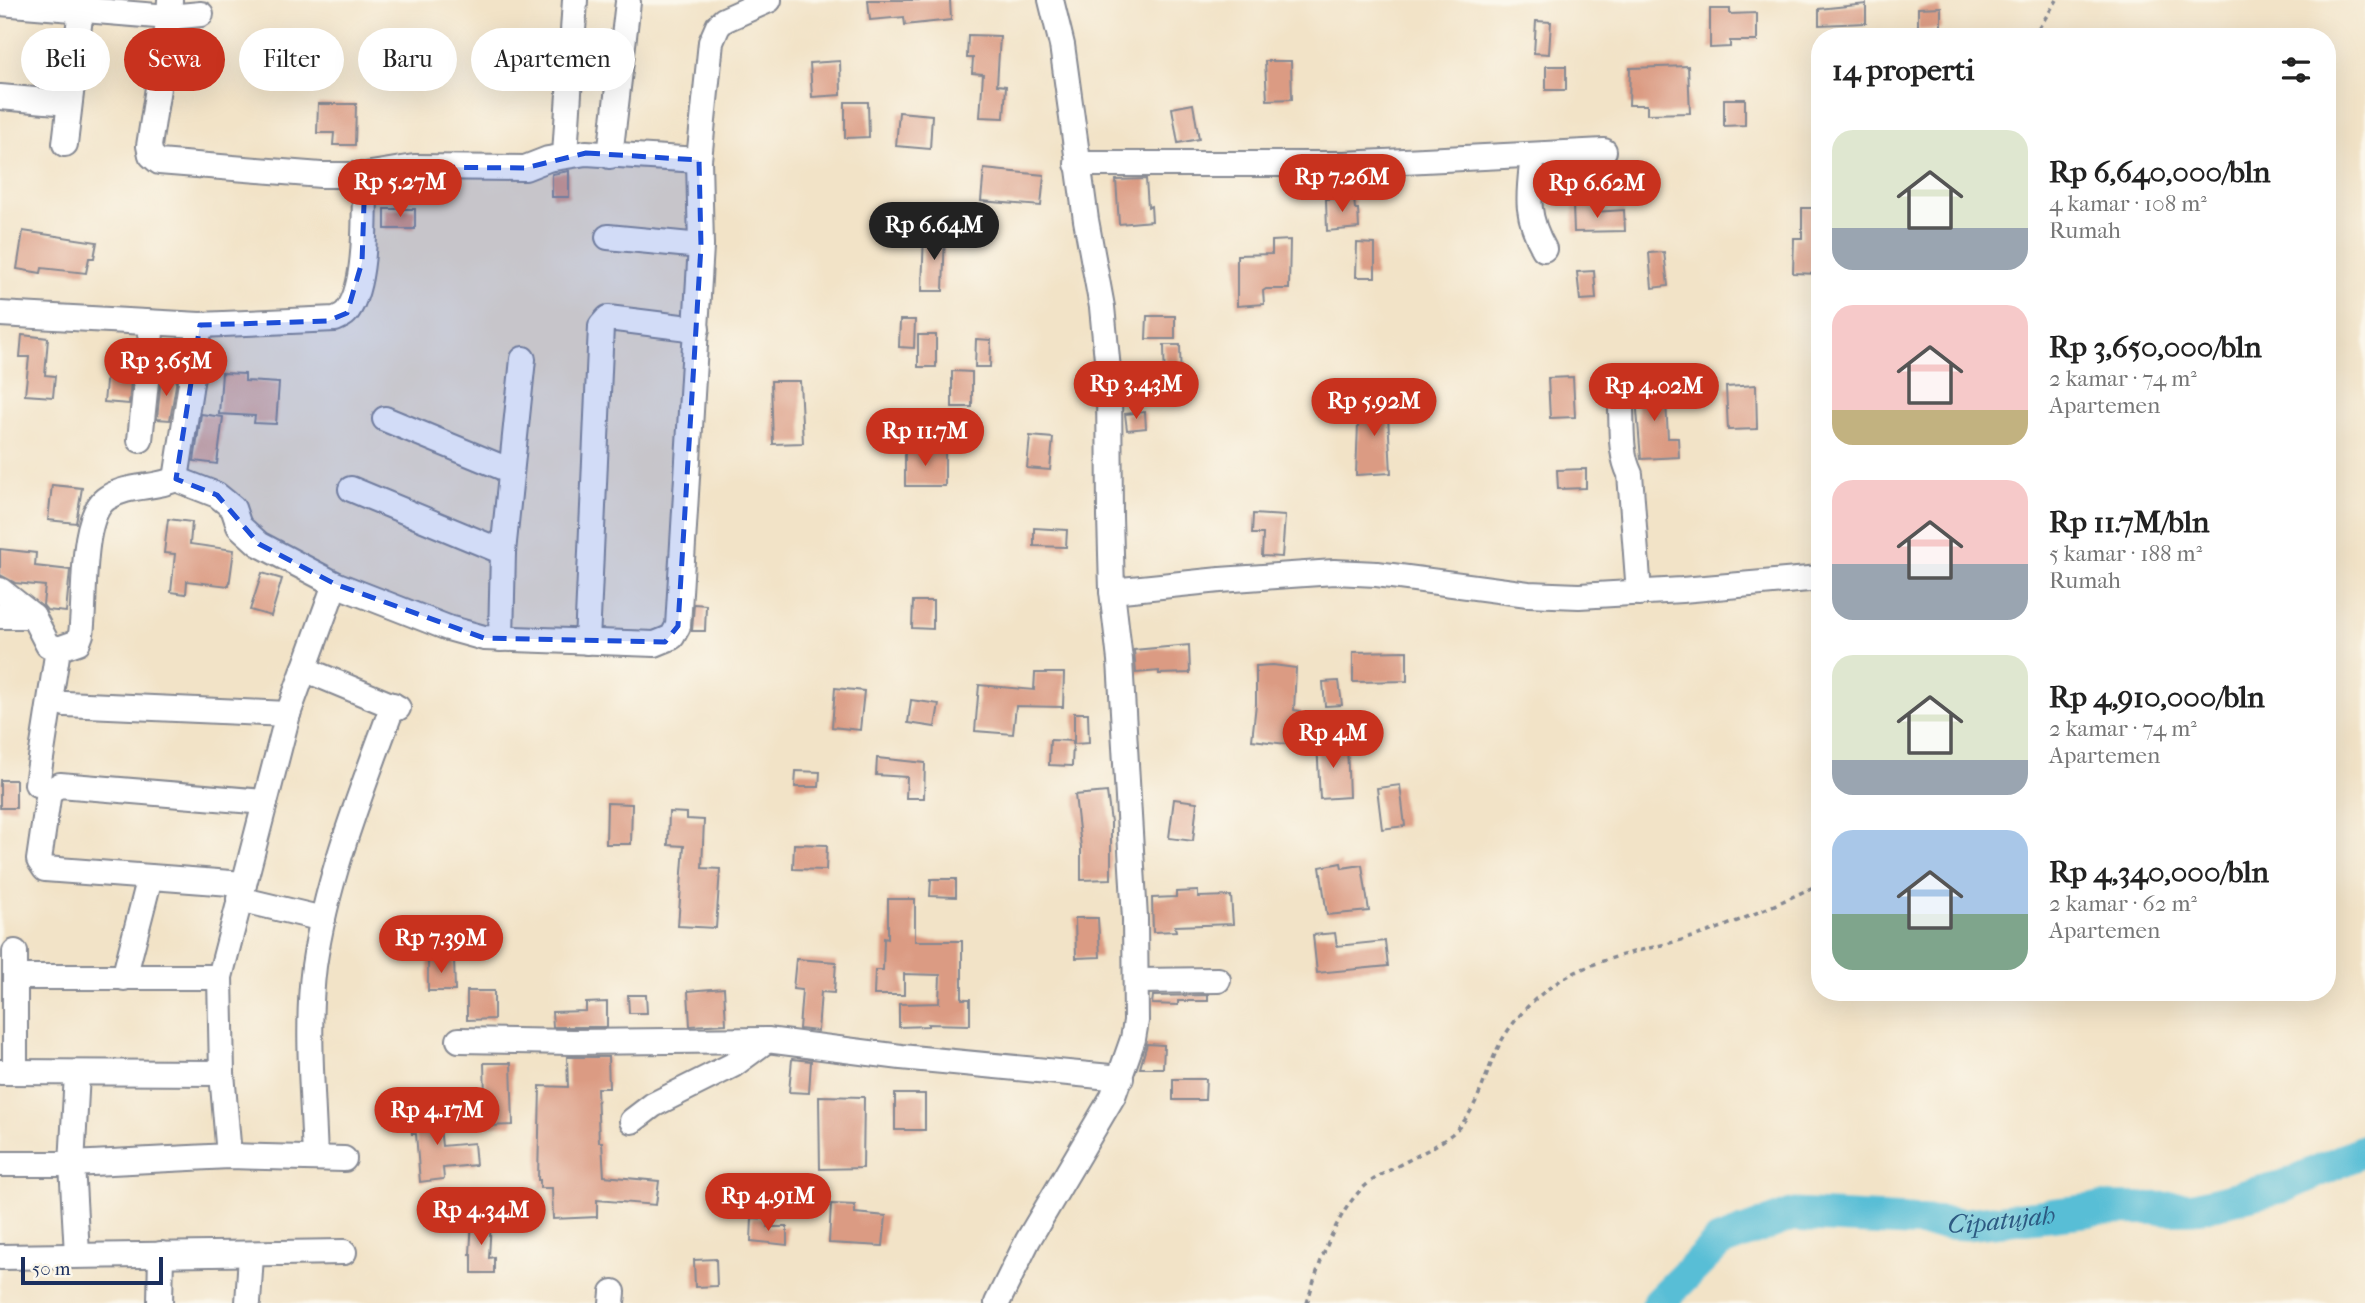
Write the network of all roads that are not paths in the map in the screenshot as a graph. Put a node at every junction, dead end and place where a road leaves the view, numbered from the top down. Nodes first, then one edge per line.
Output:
1 (575, 0) edge
2 (769, 0) edge
3 (1051, 0) edge
4 (628, 2) edge
5 (0, 3) edge
6 (82, 5) edge
7 (170, 8) edge
8 (201, 14) dead end
9 (0, 97) edge
10 (69, 103) junction
11 (65, 144) dead end
12 (1604, 151) dead end
13 (565, 155) junction
14 (1533, 155) junction
15 (610, 156) junction
16 (699, 160) junction
17 (1077, 164) junction
18 (365, 175) junction
19 (608, 237) dead end
20 (701, 246) junction
21 (1544, 249) dead end
22 (0, 314) edge
23 (152, 323) junction
24 (200, 325) junction
25 (697, 329) junction
26 (523, 359) dead end
27 (1622, 409) dead end
28 (385, 419) dead end
29 (140, 440) dead end
30 (511, 471) junction
31 (176, 479) junction
32 (351, 489) dead end
33 (503, 552) junction
34 (1811, 579) edge
35 (335, 584) junction
36 (0, 590) edge
37 (1112, 591) junction
38 (1639, 593) junction
39 (0, 616) edge
40 (33, 617) junction
41 (500, 639) junction
42 (587, 642) junction
43 (58, 649) junction
44 (304, 669) junction
45 (65, 704) dead end
46 (288, 714) junction
47 (37, 785) dead end
48 (265, 802) junction
49 (149, 877) junction
50 (241, 892) junction
51 (323, 919) junction
52 (15, 952) dead end
53 (15, 977) junction
54 (220, 977) junction
55 (124, 978) junction
56 (1218, 980) dead end
57 (1137, 981) junction
58 (459, 1040) dead end
59 (767, 1040) junction
60 (8, 1072) edge
61 (222, 1073) junction
62 (77, 1074) junction
63 (1121, 1079) junction
64 (632, 1121) dead end
65 (229, 1156) junction
66 (315, 1158) junction
67 (344, 1159) dead end
68 (0, 1164) edge
69 (72, 1164) junction
70 (344, 1252) dead end
71 (77, 1254) junction
72 (161, 1254) junction
73 (251, 1255) junction
74 (0, 1257) edge
75 (160, 1303) edge
76 (248, 1303) edge
77 (997, 1303) edge

1 - 13 street
2 - 16 street
3 - 17 street
4 - 15 street
5 - 6 street
6 - 7 street
6 - 10 street
7 - 8 street
7 - 18 street
9 - 10 street
10 - 11 street
12 - 14 street
13 - 15 street
13 - 18 street
14 - 17 street
14 - 21 street
15 - 16 street
16 - 20 street
17 - 37 street
18 - 24 street
19 - 20 street
20 - 25 street
22 - 23 street
23 - 24 street
23 - 29 street
24 - 31 street
25 - 42 street
25 - 42 street
26 - 30 street
27 - 38 street
28 - 30 street
30 - 33 street
31 - 35 street
31 - 43 street
32 - 33 street
33 - 41 street
34 - 38 street
35 - 41 street
35 - 44 street
36 - 40 street
37 - 38 street
37 - 57 street
39 - 40 street
40 - 43 street
41 - 42 street
43 - 47 street
44 - 46 street
44 - 51 street
45 - 46 street
46 - 48 street
48 - 49 street
48 - 50 street
49 - 50 street
49 - 55 street
50 - 51 street
50 - 54 street
51 - 66 street
52 - 53 street
53 - 55 street
53 - 60 street
54 - 55 street
54 - 61 street
56 - 57 street
57 - 63 street
58 - 59 street
59 - 63 street
59 - 64 street
60 - 62 street
61 - 62 street
61 - 65 street
62 - 69 street
63 - 77 street
65 - 66 street
65 - 69 street
66 - 67 street
68 - 69 street
69 - 71 street
70 - 73 street
71 - 72 street
71 - 74 street
72 - 73 street
72 - 75 street
73 - 76 street

